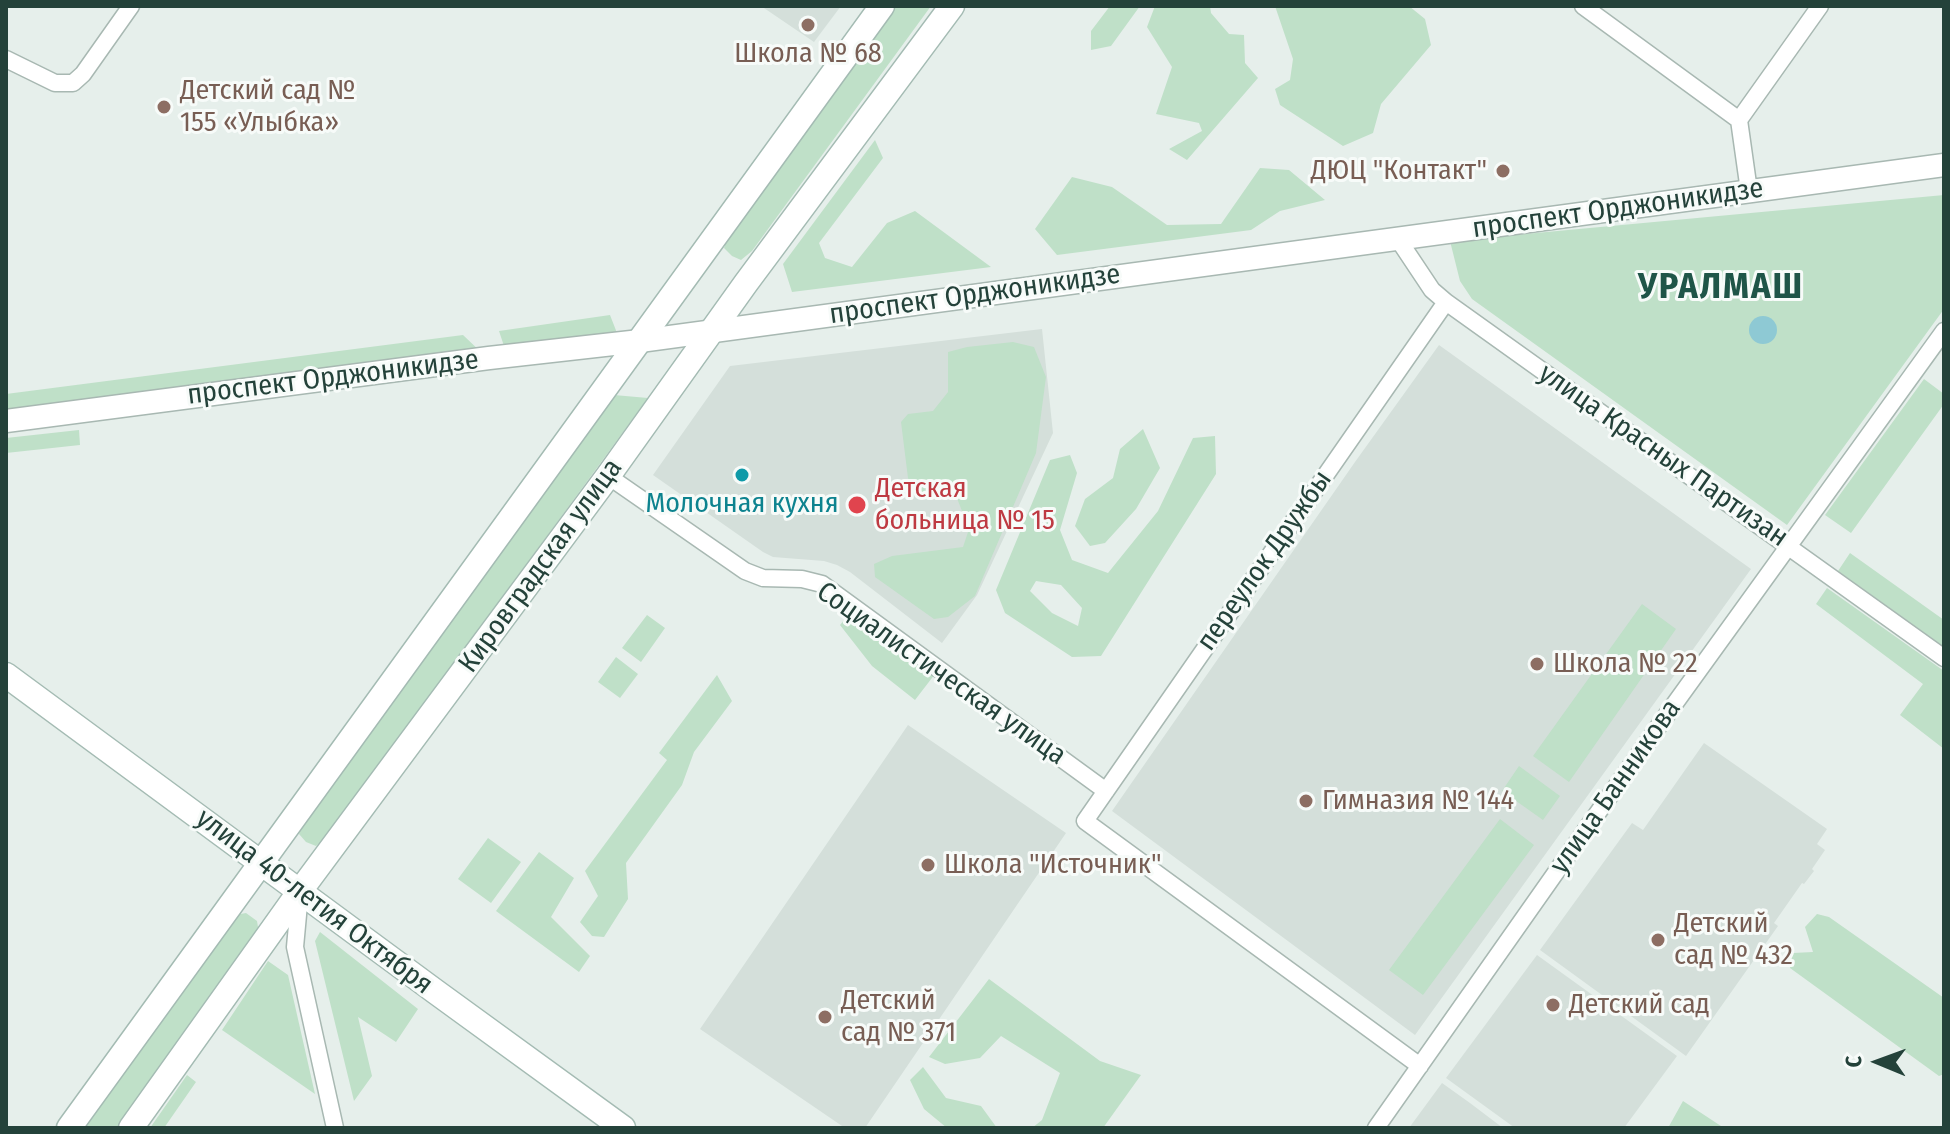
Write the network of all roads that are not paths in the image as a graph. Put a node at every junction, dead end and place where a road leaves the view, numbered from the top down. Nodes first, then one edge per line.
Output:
1 (131, 6) edge
2 (882, 6) edge
3 (952, 6) edge
4 (1583, 6) edge
5 (1820, 6) edge
6 (6, 59) edge
7 (1739, 120) junction
8 (1944, 165) edge
9 (1749, 191) junction
10 (1398, 239) junction
11 (1446, 302) junction
12 (712, 330) junction
13 (1944, 331) edge
14 (640, 341) junction
15 (6, 421) edge
16 (608, 476) junction
17 (1789, 546) junction
18 (1944, 658) edge
19 (6, 675) edge
20 (1106, 791) junction
21 (261, 862) junction
22 (300, 891) junction
23 (1420, 1066) junction
24 (69, 1128) edge
25 (131, 1128) edge
26 (335, 1128) edge
27 (623, 1128) edge
28 (1376, 1128) edge

1 - 6 street
2 - 14 main road, Кировградская улица
3 - 12 main road, Кировградская улица
4 - 7 street
5 - 7 street
7 - 9 street
8 - 9 street, проспект Орджоникидзе
9 - 10 street, проспект Орджоникидзе
10 - 11 street, улица Красных Партизан
10 - 12 street, проспект Орджоникидзе
11 - 17 street, улица Красных Партизан
11 - 20 street, переулок Дружбы
12 - 14 street, проспект Орджоникидзе
12 - 16 main road, Кировградская улица
13 - 17 street, улица Банникова
14 - 15 street, проспект Орджоникидзе
14 - 21 main road, Кировградская улица
16 - 20 street, Социалистическая улица
16 - 22 main road, Кировградская улица
17 - 18 street, улица Красных Партизан
17 - 23 street, улица Банникова
19 - 21 main road, улица 40-летия Октября
20 - 23 street, переулок Дружбы
21 - 22 main road, улица 40-летия Октября
21 - 24 main road, Кировградская улица
22 - 25 main road, Кировградская улица
22 - 26 street
22 - 27 main road, улица 40-летия Октября
23 - 28 street, улица Банникова

